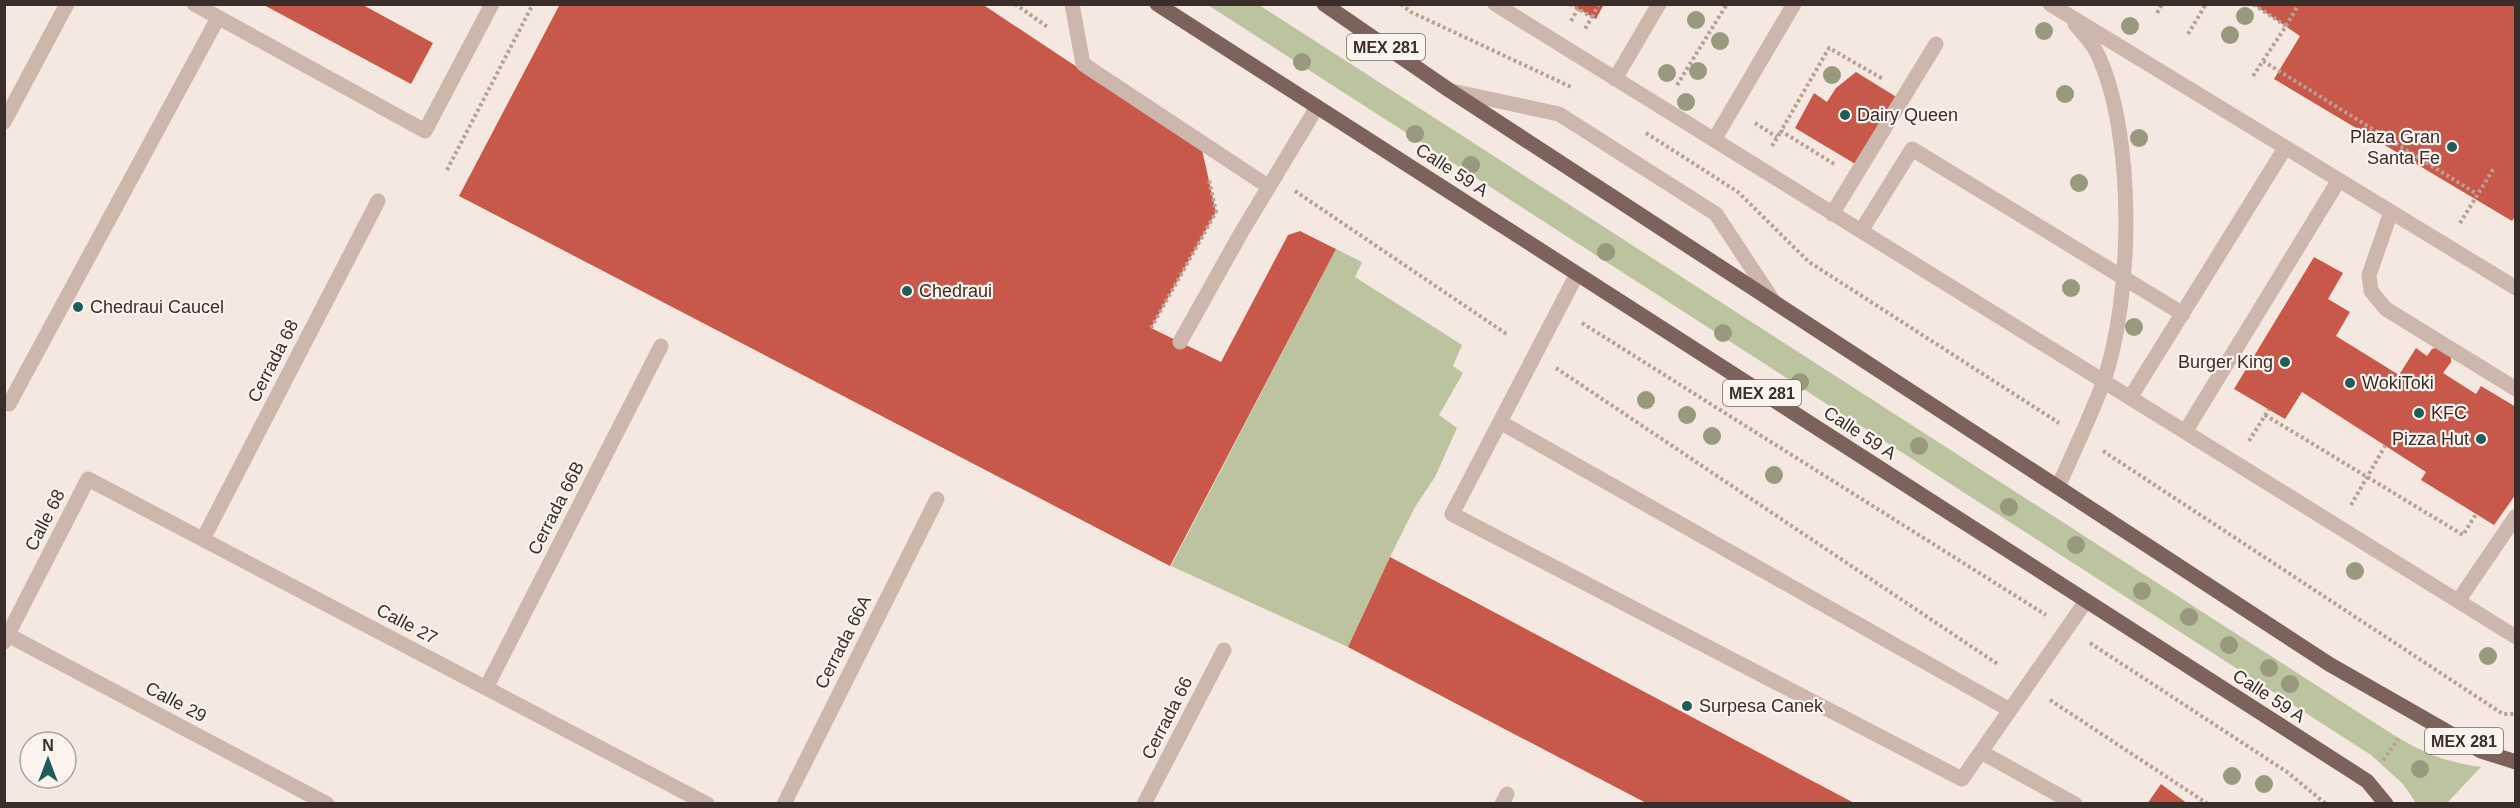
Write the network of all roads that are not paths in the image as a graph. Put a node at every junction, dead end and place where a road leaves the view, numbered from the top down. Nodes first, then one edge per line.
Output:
1 (67, 4) edge
2 (194, 4) edge
3 (492, 4) edge
4 (1072, 4) edge
5 (1157, 4) edge
6 (1324, 4) edge
7 (1495, 4) edge
8 (1659, 4) edge
9 (1794, 4) edge
10 (2050, 4) edge
11 (2064, 10) edge
12 (218, 18) junction
13 (1936, 44) dead end
14 (1615, 79) junction
15 (1449, 90) junction
16 (1317, 107) junction
17 (4, 122) edge
18 (1714, 140) junction
19 (2285, 148) junction
20 (2339, 180) junction
21 (1271, 182) junction
22 (378, 201) dead end
23 (2391, 212) junction
24 (1832, 213) junction
25 (1861, 231) junction
26 (1577, 274) junction
27 (2122, 277) junction
28 (2516, 288) edge
29 (1774, 302) junction
30 (2183, 314) junction
31 (1180, 342) dead end
32 (661, 346) dead end
33 (2103, 381) junction
34 (2516, 389) edge
35 (2130, 398) junction
36 (4, 402) edge
37 (1500, 422) junction
38 (2185, 432) junction
39 (88, 479) joint
40 (2058, 487) junction
41 (937, 499) dead end
42 (2516, 516) edge
43 (203, 539) junction
44 (2086, 601) junction
45 (2458, 601) junction
46 (2516, 637) edge
47 (6, 639) edge
48 (1224, 650) dead end
49 (486, 688) junction
50 (2010, 710) junction
51 (1981, 752) junction
52 (2516, 762) edge
53 (327, 804) edge
54 (707, 804) edge
55 (784, 804) edge
56 (1144, 804) edge
57 (2075, 804) edge
58 (2386, 804) edge

1 - 17 street
2 - 12 street
3 - 12 street
4 - 21 street
5 - 16 main road, Calle 59 A / MEX 281
6 - 15 main road, MEX 281
7 - 14 street
8 - 14 street
9 - 18 street
10 - 11 street
11 - 19 street
11 - 27 street
12 - 36 street
13 - 24 street
14 - 18 street
15 - 29 main road, MEX 281
15 - 29 street
16 - 21 street
16 - 26 main road, Calle 59 A / MEX 281
18 - 24 street
19 - 20 street
19 - 30 street
20 - 23 street
20 - 38 street
21 - 31 street
22 - 43 street, Cerrada 68
23 - 28 street
23 - 34 street
24 - 25 street
25 - 27 street
25 - 33 street
26 - 37 street
26 - 44 main road, Calle 59 A / MEX 281
27 - 30 street
27 - 33 street
29 - 40 main road, MEX 281
30 - 35 street
32 - 49 street, Cerrada 66B
33 - 35 street
33 - 40 street
35 - 38 street
37 - 50 street
37 - 51 street
38 - 45 street
39 - 43 street, Calle 27
39 - 47 street, Calle 68
40 - 52 main road, MEX 281
41 - 55 street, Cerrada 66A
42 - 45 street
43 - 49 street, Calle 27
44 - 50 street
44 - 58 main road, Calle 59 A / MEX 281
45 - 46 street
47 - 53 street, Calle 29
48 - 56 street, Cerrada 66
49 - 54 street, Calle 27
50 - 51 street
51 - 57 street

